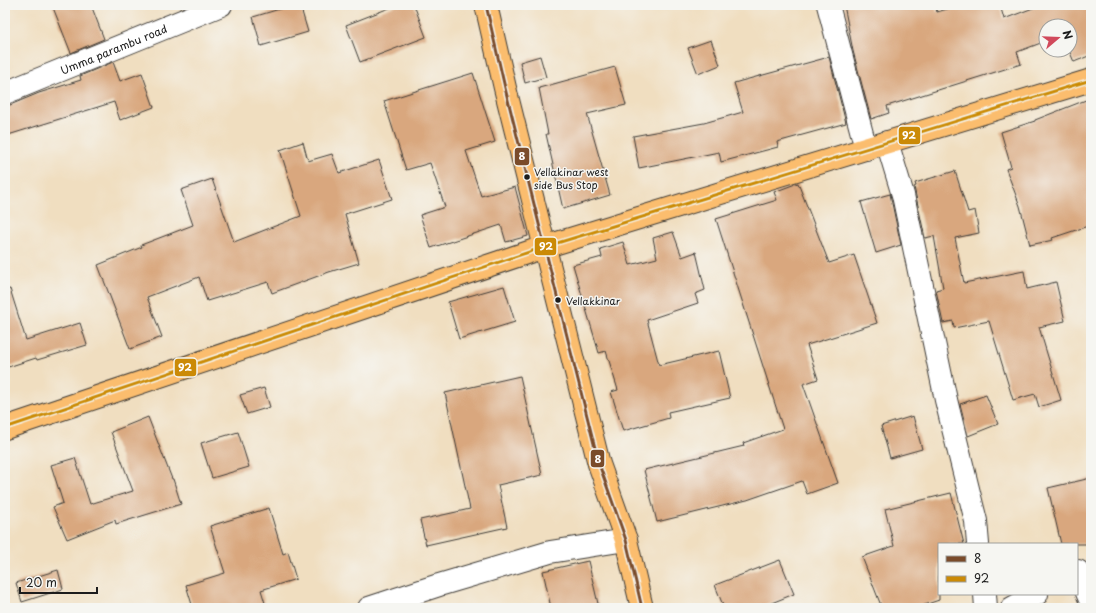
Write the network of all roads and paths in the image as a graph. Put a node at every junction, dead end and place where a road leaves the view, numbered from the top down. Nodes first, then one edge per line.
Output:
1 (221, 5) edge
2 (486, 5) edge
3 (828, 5) edge
4 (1091, 80) edge
5 (5, 93) edge
6 (887, 142) junction
7 (866, 149) junction
8 (544, 247) junction
9 (5, 428) edge
10 (626, 540) junction
11 (978, 543) edge
12 (1082, 569) edge
13 (985, 595) edge
14 (1034, 595) edge
15 (1091, 602) edge
16 (370, 608) edge
17 (642, 608) edge
18 (986, 608) edge
19 (1012, 608) edge

1 - 5 street, Umma parambu road
2 - 8 main road
3 - 7 street
4 - 6 main road
6 - 7 main road
6 - 11 street
7 - 8 main road
8 - 9 main road
8 - 10 main road
10 - 16 street
10 - 17 main road
12 - 15 street
13 - 18 street
14 - 19 street

